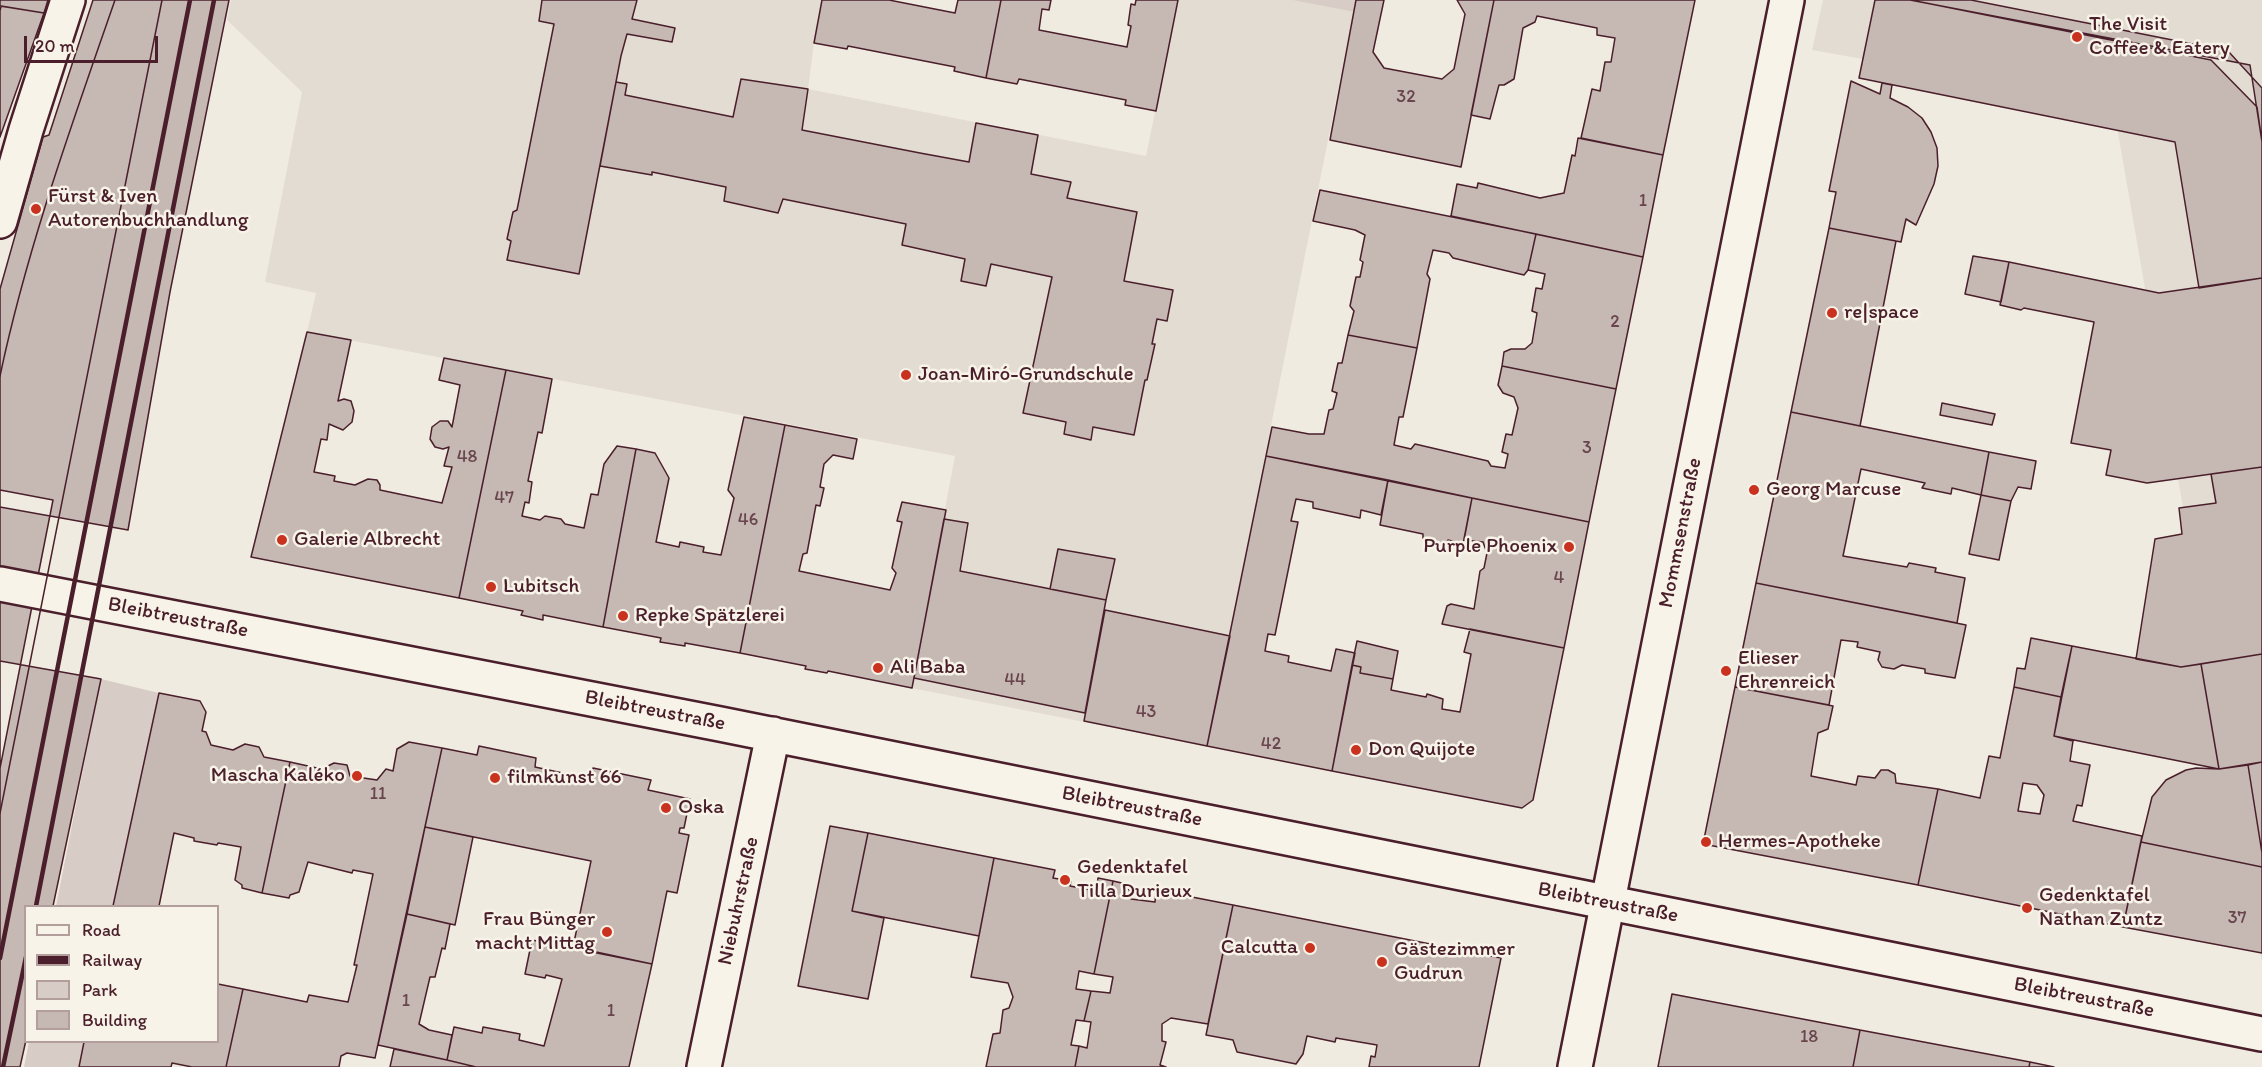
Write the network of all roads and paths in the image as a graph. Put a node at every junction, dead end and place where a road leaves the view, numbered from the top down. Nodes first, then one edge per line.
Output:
1 (68, 0) edge
2 (1787, 0) edge
3 (0, 221) edge
4 (0, 584) edge
5 (773, 734) junction
6 (1608, 903) junction
7 (2262, 1034) edge
8 (704, 1067) edge
9 (1575, 1067) edge

1 - 3 street
2 - 6 street, Mommsenstraße
4 - 5 street, Bleibtreustraße
5 - 6 street, Bleibtreustraße
5 - 8 street, Niebuhrstraße
6 - 7 street, Bleibtreustraße
6 - 9 street, Mommsenstraße

